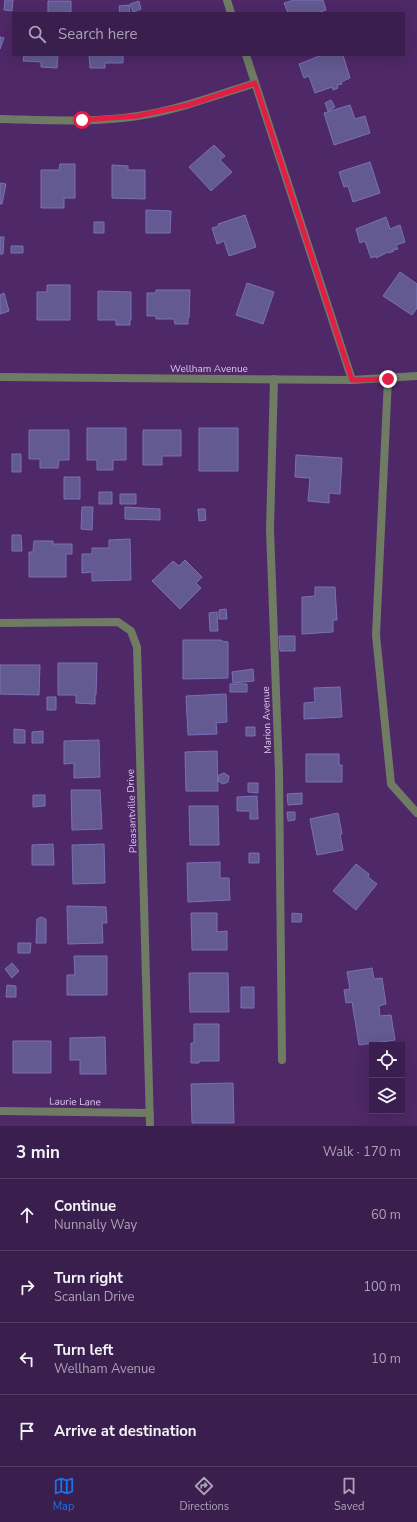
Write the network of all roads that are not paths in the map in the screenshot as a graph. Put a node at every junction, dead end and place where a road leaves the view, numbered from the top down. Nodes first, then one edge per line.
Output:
1 (227, 0) edge
2 (231, 12) edge
3 (246, 56) edge
4 (255, 83) junction
5 (0, 119) edge
6 (417, 376) edge
7 (0, 377) edge
8 (274, 379) junction
9 (388, 379) junction
10 (352, 380) junction
11 (0, 623) edge
12 (417, 814) edge
13 (282, 1060) dead end
14 (0, 1111) edge
15 (150, 1113) junction
16 (150, 1126) edge

1 - 2 street
3 - 4 street
4 - 5 street
4 - 10 street
6 - 9 street, Wellham Avenue
7 - 8 street, Wellham Avenue
8 - 10 street, Wellham Avenue
8 - 13 street, Marion Avenue
9 - 10 street, Wellham Avenue
9 - 12 street
11 - 15 street, Pleasantville Drive
14 - 15 street, Laurie Lane
15 - 16 street, Pleasantville Drive

